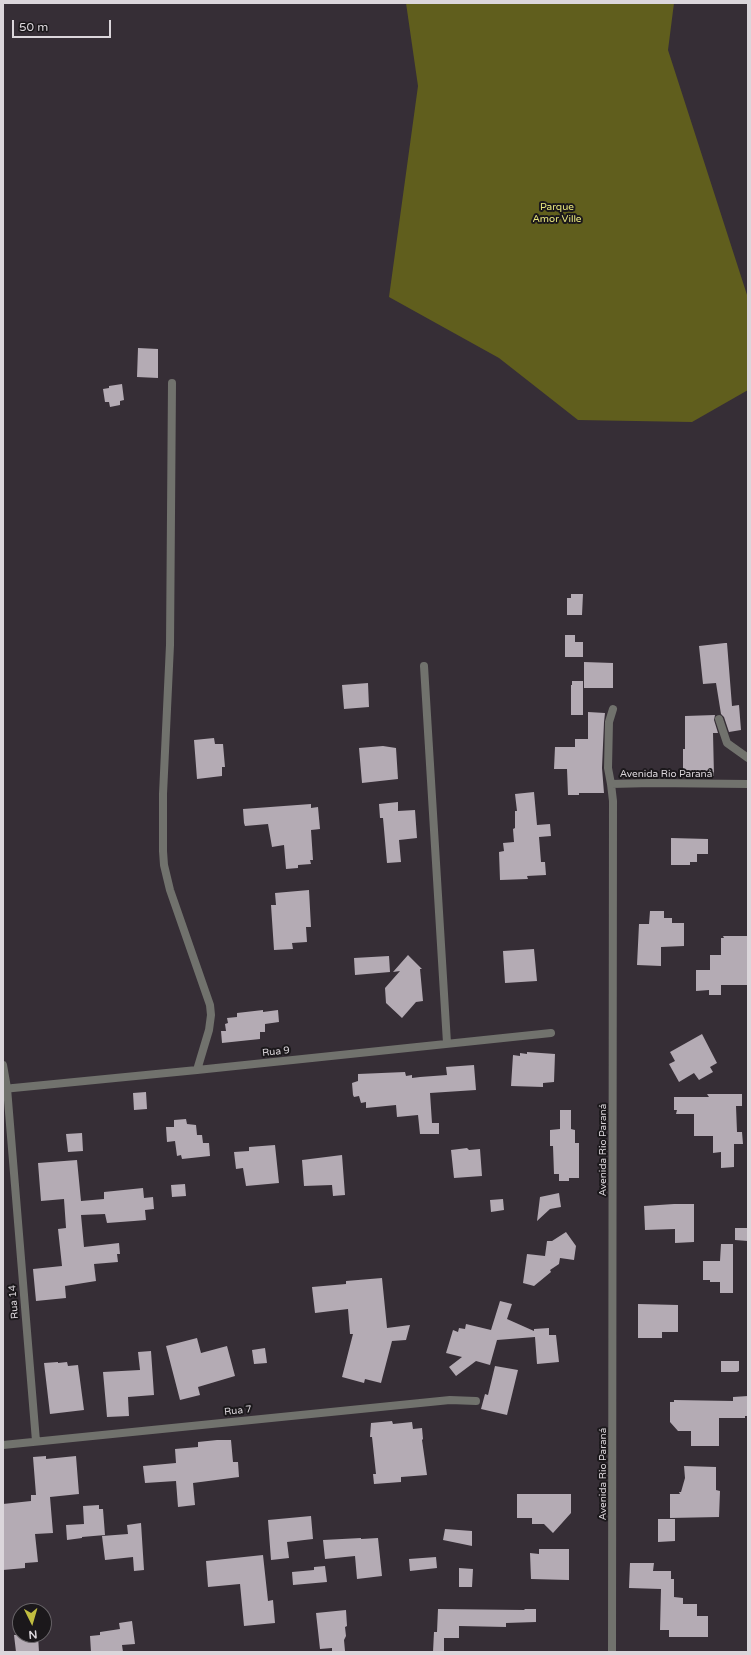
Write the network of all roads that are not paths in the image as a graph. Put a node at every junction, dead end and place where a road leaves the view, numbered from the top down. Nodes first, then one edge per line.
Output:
1 (172, 383) dead end
2 (424, 666) dead end
3 (613, 709) dead end
4 (719, 719) dead end
5 (748, 758) edge
6 (611, 784) junction
7 (748, 784) edge
8 (551, 1033) dead end
9 (447, 1043) junction
10 (3, 1065) edge
11 (197, 1070) junction
12 (5, 1088) edge
13 (476, 1401) dead end
14 (36, 1442) junction
15 (3, 1445) edge
16 (612, 1652) edge

1 - 11 street
2 - 9 street
3 - 6 street
4 - 5 street
6 - 7 street, Avenida Rio Paraná
6 - 16 street, Avenida Rio Paraná
8 - 9 street, Rua 9
9 - 11 street, Rua 9
10 - 12 street, Rua 14
11 - 12 street, Rua 9
12 - 14 street, Rua 14
13 - 14 street, Rua 7
14 - 15 street, Rua 7

